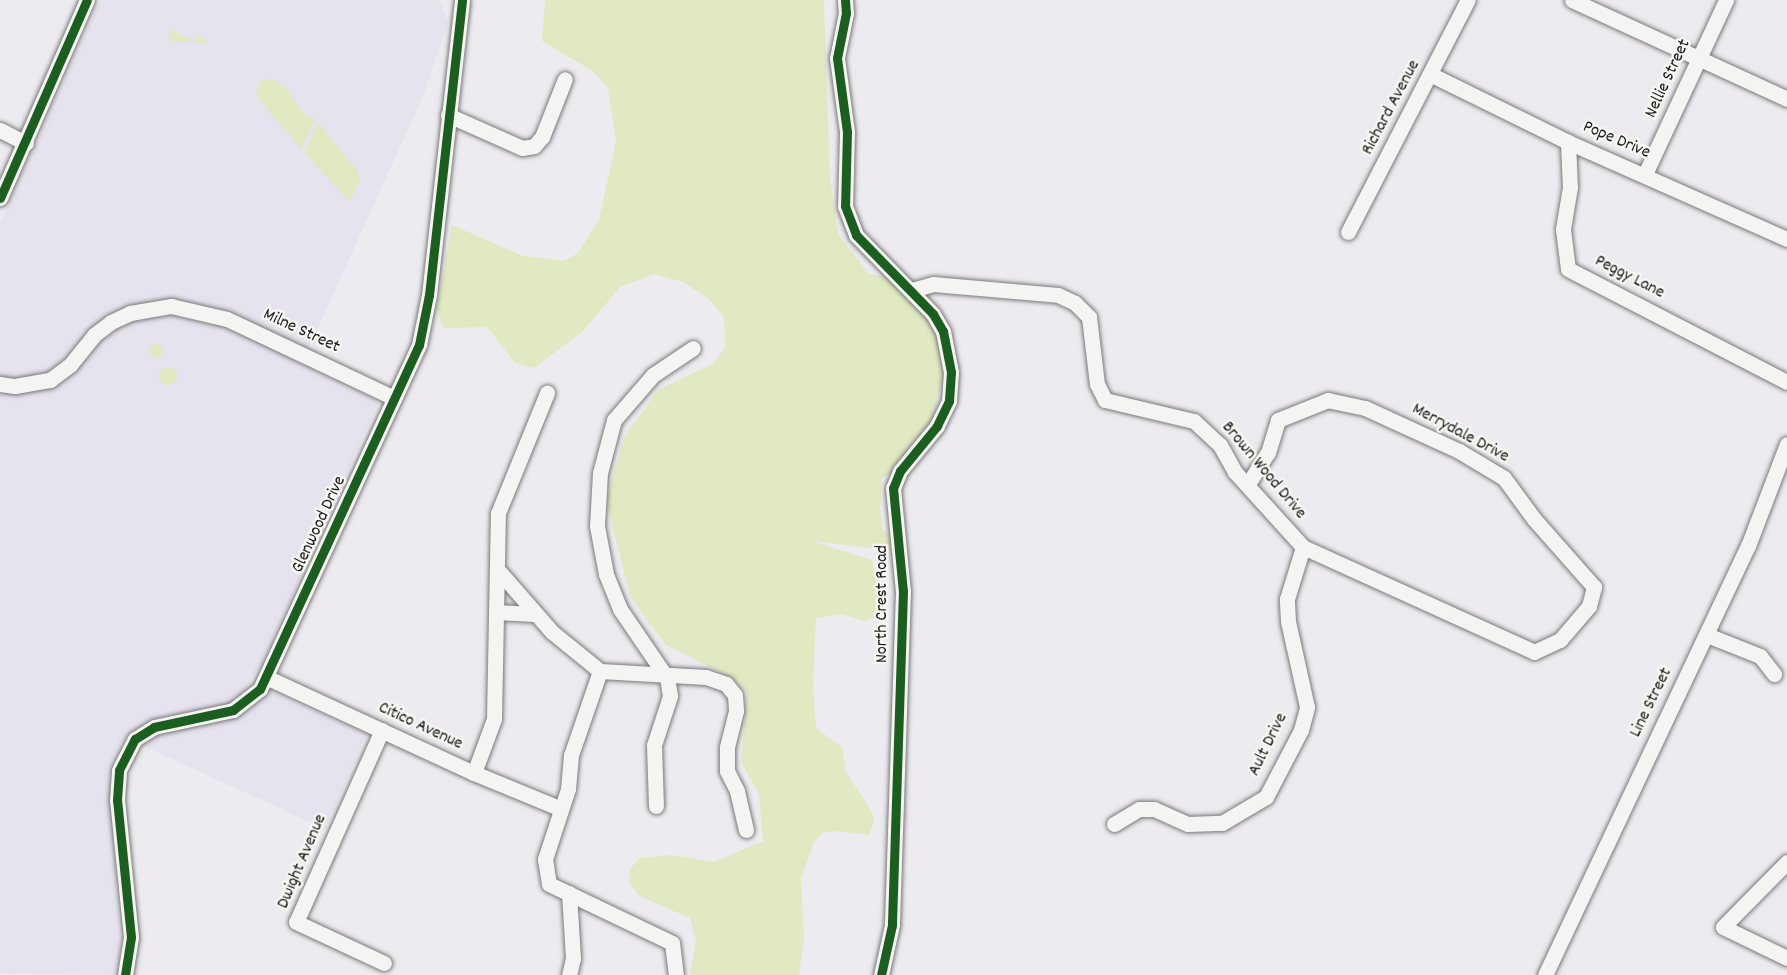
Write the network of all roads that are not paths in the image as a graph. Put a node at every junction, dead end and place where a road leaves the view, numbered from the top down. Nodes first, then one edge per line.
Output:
1 (87, 0) edge
2 (462, 0) edge
3 (845, 0) edge
4 (1468, 0) edge
5 (1572, 0) edge
6 (1726, 0) edge
7 (1700, 59) junction
8 (1432, 75) junction
9 (565, 79) dead end
10 (1787, 99) edge
11 (448, 115) junction
12 (0, 130) edge
13 (1568, 141) junction
14 (26, 143) junction
15 (1645, 174) junction
16 (0, 198) edge
17 (1348, 232) dead end
18 (1787, 238) edge
19 (912, 290) junction
20 (693, 348) dead end
21 (1787, 382) edge
22 (0, 384) edge
23 (547, 393) dead end
24 (394, 398) junction
25 (1787, 444) edge
26 (1249, 483) junction
27 (1303, 548) junction
28 (497, 569) junction
29 (496, 612) junction
30 (534, 614) junction
31 (1707, 635) junction
32 (1534, 652) joint
33 (600, 671) junction
34 (1774, 674) dead end
35 (266, 678) junction
36 (667, 678) junction
37 (382, 730) junction
38 (474, 773) junction
39 (656, 806) dead end
40 (559, 808) junction
41 (1113, 824) dead end
42 (746, 830) dead end
43 (1787, 862) edge
44 (569, 893) junction
45 (1787, 958) edge
46 (384, 963) dead end
47 (125, 975) edge
48 (570, 975) edge
49 (676, 975) edge
50 (881, 975) edge
51 (1545, 975) edge

1 - 14 street
2 - 11 street, Glenwood Drive
3 - 19 street, North Crest Road
4 - 8 street, Richard Avenue
5 - 7 street
6 - 7 street, Nellie Street
7 - 10 street
7 - 15 street, Nellie Street
8 - 13 street, Pope Drive
8 - 17 street, Richard Avenue
9 - 11 street
11 - 24 street, Glenwood Drive
12 - 14 street
13 - 15 street, Pope Drive
13 - 21 street, Peggy Lane
14 - 16 street
15 - 18 street, Pope Drive
19 - 26 street, Brown Wood Drive
19 - 50 street, North Crest Road
20 - 36 street
22 - 24 street, Milne Street
23 - 28 street
24 - 35 street, Glenwood Drive
25 - 31 street, Line Street
26 - 27 street, Brown Wood Drive
26 - 32 street, Merrydale Drive
27 - 32 street, Brown Wood Drive
27 - 41 street, Ault Drive
28 - 29 street
28 - 30 street
29 - 30 street
29 - 38 street
30 - 33 street
31 - 34 street
31 - 51 street, Line Street
33 - 36 street
33 - 40 street
35 - 37 street, Citico Avenue
35 - 47 street, Glenwood Drive
36 - 39 street
36 - 42 street
37 - 38 street, Citico Avenue
37 - 46 street, Dwight Avenue
38 - 40 street, Citico Avenue
40 - 44 street
43 - 45 street
44 - 48 street
44 - 49 street

